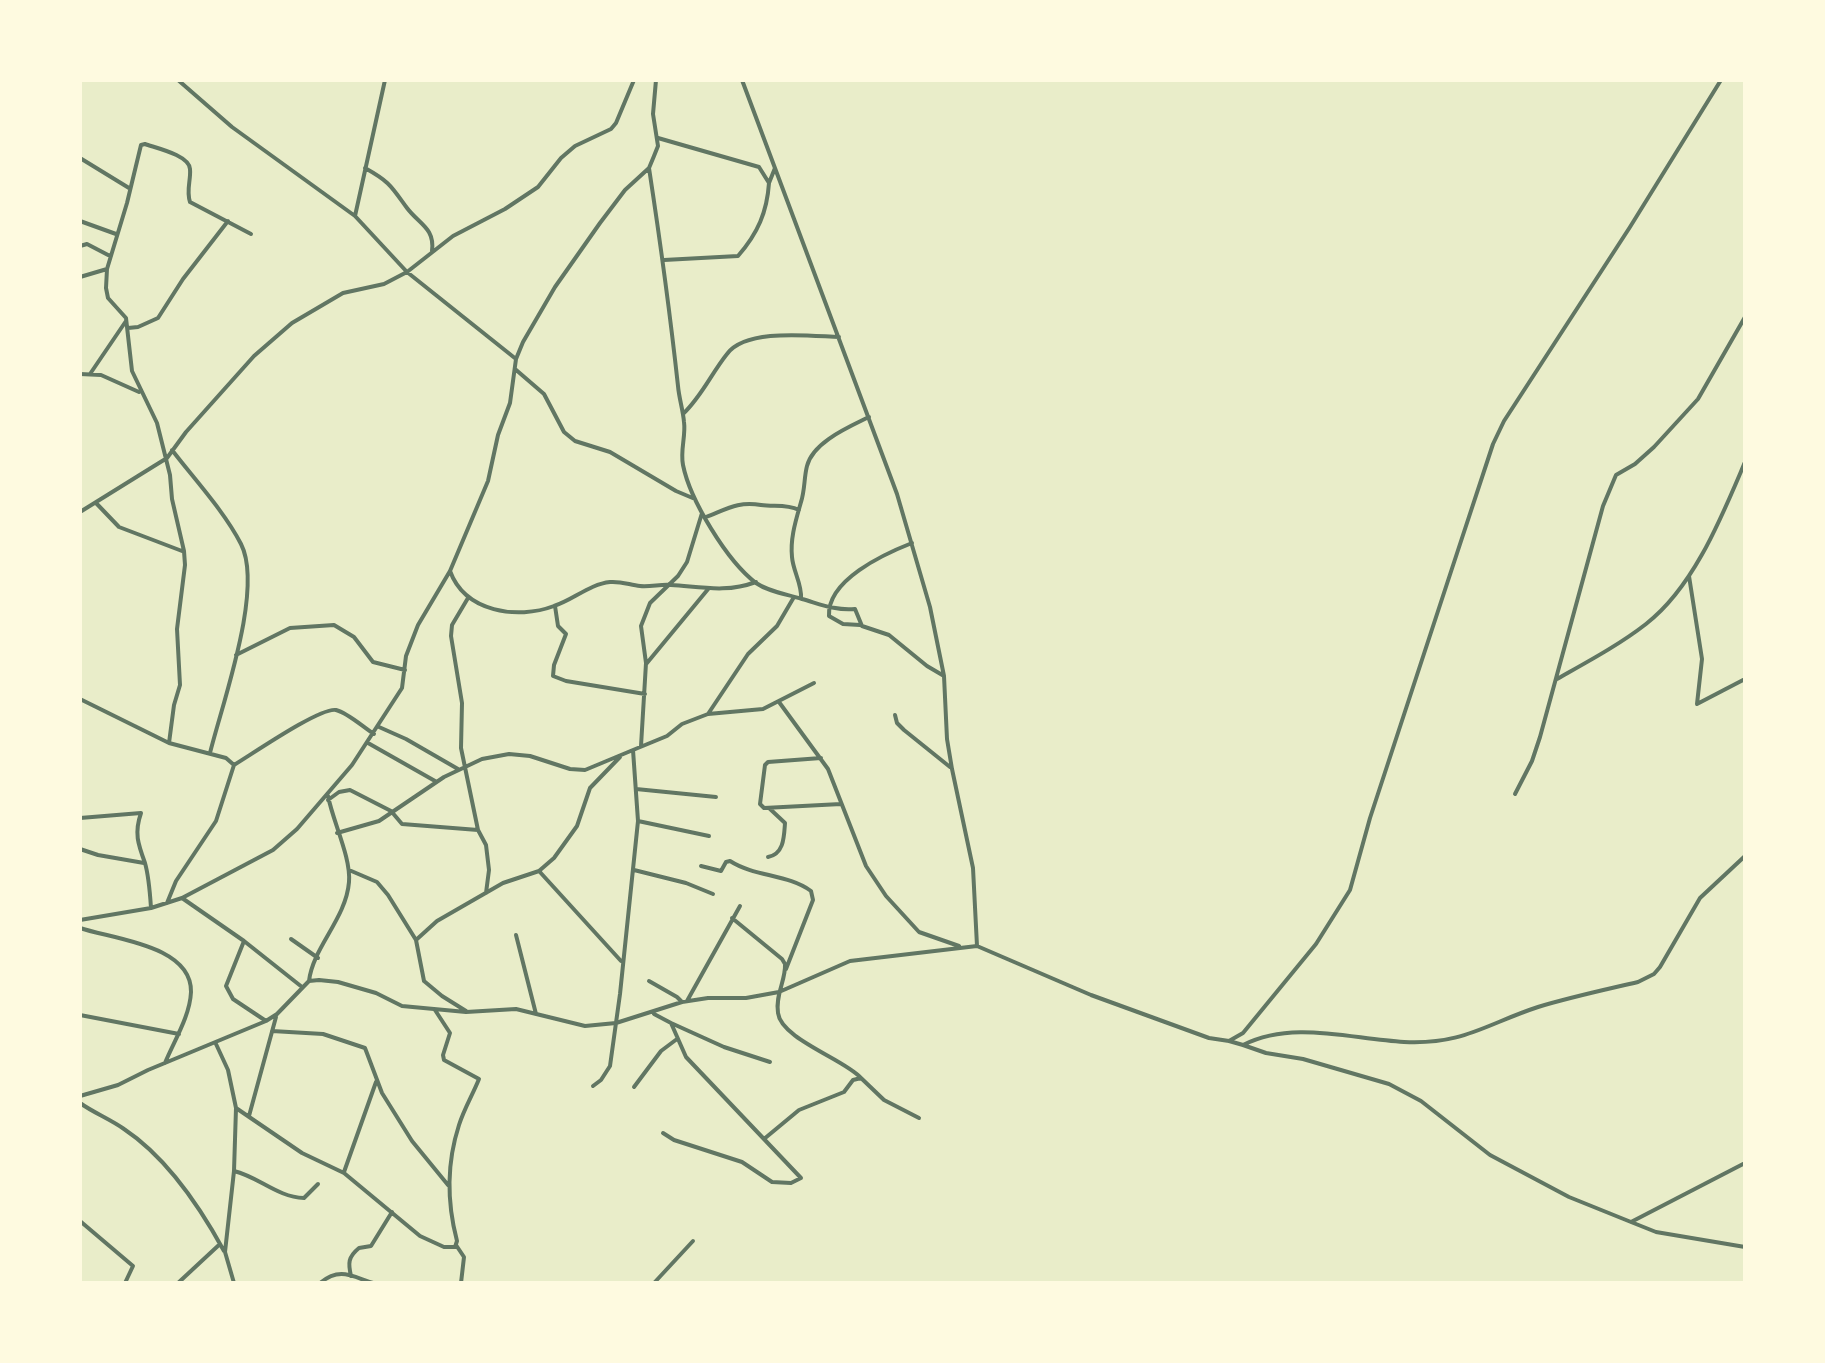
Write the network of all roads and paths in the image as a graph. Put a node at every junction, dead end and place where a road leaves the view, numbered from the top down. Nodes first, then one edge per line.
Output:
1 (178, 80) edge
2 (385, 80) edge
3 (634, 80) edge
4 (656, 80) edge
5 (742, 80) edge
6 (1721, 80) edge
7 (658, 138) junction
8 (80, 158) edge
9 (365, 168) junction
10 (649, 168) junction
11 (775, 168) junction
12 (769, 183) junction
13 (129, 188) junction
14 (355, 216) junction
15 (80, 221) edge
16 (228, 221) junction
17 (116, 234) junction
18 (251, 234) dead end
19 (81, 244) edge
20 (431, 253) junction
21 (110, 256) junction
22 (664, 260) junction
23 (107, 269) junction
24 (407, 272) junction
25 (80, 277) edge
26 (1745, 317) edge
27 (126, 321) junction
28 (128, 328) junction
29 (839, 337) junction
30 (516, 359) junction
31 (515, 369) junction
32 (80, 374) edge
33 (90, 374) junction
34 (141, 393) junction
35 (683, 414) junction
36 (869, 417) junction
37 (172, 450) junction
38 (167, 458) junction
39 (1745, 462) edge
40 (695, 499) junction
41 (96, 503) junction
42 (799, 510) junction
43 (80, 512) edge
44 (704, 515) junction
45 (912, 543) junction
46 (184, 551) junction
47 (450, 571) junction
48 (1688, 573) junction
49 (756, 582) junction
50 (669, 585) junction
51 (709, 588) junction
52 (794, 597) junction
53 (468, 598) junction
54 (801, 598) junction
55 (555, 606) junction
56 (829, 608) junction
57 (862, 626) junction
58 (236, 655) junction
59 (646, 663) junction
60 (405, 670) junction
61 (944, 676) junction
62 (1557, 679) junction
63 (1745, 679) edge
64 (814, 683) dead end
65 (645, 694) junction
66 (80, 699) edge
67 (779, 702) junction
68 (708, 714) junction
69 (895, 715) dead end
70 (379, 727) junction
71 (374, 734) junction
72 (169, 743) junction
73 (368, 743) junction
74 (641, 746) junction
75 (633, 750) junction
76 (210, 753) junction
77 (621, 756) junction
78 (821, 758) junction
79 (234, 765) junction
80 (466, 765) junction
81 (459, 769) junction
82 (952, 769) junction
83 (436, 782) junction
84 (636, 789) junction
85 (1515, 794) dead end
86 (328, 797) junction
87 (716, 797) dead end
88 (841, 804) junction
89 (769, 808) junction
90 (391, 811) junction
91 (80, 818) edge
92 (638, 821) junction
93 (478, 830) junction
94 (337, 833) junction
95 (709, 836) dead end
96 (80, 849) edge
97 (1745, 856) edge
98 (768, 857) dead end
99 (145, 863) junction
100 (701, 866) dead end
101 (349, 870) junction
102 (634, 870) junction
103 (539, 871) junction
104 (486, 893) junction
105 (713, 894) dead end
106 (182, 898) junction
107 (167, 903) junction
108 (740, 906) dead end
109 (151, 908) junction
110 (732, 918) junction
111 (80, 920) edge
112 (80, 928) edge
113 (516, 935) dead end
114 (291, 939) dead end
115 (416, 940) junction
116 (244, 941) junction
117 (977, 946) junction
118 (966, 948) junction
119 (318, 958) junction
120 (622, 962) junction
121 (786, 970) junction
122 (309, 981) junction
123 (649, 981) dead end
124 (303, 987) junction
125 (779, 992) junction
126 (684, 1002) junction
127 (435, 1010) junction
128 (466, 1012) junction
129 (653, 1013) junction
130 (277, 1014) junction
131 (536, 1014) junction
132 (80, 1015) edge
133 (266, 1021) junction
134 (616, 1023) junction
135 (671, 1023) junction
136 (272, 1031) junction
137 (179, 1034) junction
138 (677, 1039) junction
139 (1229, 1041) junction
140 (216, 1044) junction
141 (1243, 1045) junction
142 (770, 1062) dead end
143 (165, 1063) junction
144 (861, 1078) junction
145 (376, 1080) junction
146 (593, 1086) dead end
147 (634, 1087) dead end
148 (80, 1096) edge
149 (80, 1103) edge
150 (236, 1108) junction
151 (249, 1117) junction
152 (919, 1118) dead end
153 (663, 1133) dead end
154 (764, 1139) junction
155 (1745, 1163) edge
156 (234, 1171) junction
157 (344, 1173) junction
158 (318, 1184) dead end
159 (449, 1186) junction
160 (392, 1212) junction
161 (80, 1221) edge
162 (1631, 1222) junction
163 (693, 1241) dead end
164 (220, 1244) junction
165 (456, 1245) junction
166 (1745, 1247) edge
167 (225, 1252) junction
168 (351, 1276) junction
169 (125, 1283) edge
170 (178, 1283) edge
171 (234, 1283) edge
172 (320, 1283) edge
173 (373, 1283) edge
174 (461, 1283) edge
175 (654, 1283) edge

1 - 14 street
2 - 9 street
3 - 20 street
4 - 7 street
5 - 11 street
6 - 139 street
7 - 10 street
7 - 12 street
8 - 13 street
9 - 14 street
9 - 20 street
10 - 22 street
10 - 30 street
11 - 12 street
11 - 29 street
12 - 22 street
13 - 16 street
13 - 17 street
14 - 24 street
15 - 17 street
16 - 18 street
16 - 28 street
17 - 21 street
19 - 21 street
20 - 24 street
21 - 23 street
22 - 35 street
23 - 25 street
23 - 27 street
24 - 30 street
24 - 37 street
26 - 62 street
27 - 28 street
27 - 33 street
28 - 34 street
29 - 35 street
29 - 36 street
30 - 31 street
31 - 40 street
31 - 47 street
32 - 33 street
33 - 34 street
34 - 38 street
35 - 40 street
36 - 42 street
36 - 45 street
37 - 38 street
37 - 58 street
38 - 41 street
38 - 46 street
39 - 48 street
40 - 44 street
41 - 43 street
41 - 46 street
42 - 44 street
42 - 54 street
44 - 49 street
44 - 50 street
45 - 56 street
45 - 61 street
46 - 72 street
47 - 53 street
47 - 60 street
48 - 62 street
48 - 63 street
49 - 51 street
49 - 52 street
50 - 51 street
50 - 55 street
50 - 59 street
51 - 59 street
52 - 54 street
52 - 68 street
53 - 55 street
53 - 80 street
54 - 56 street
55 - 65 street
56 - 57 street
56 - 57 street
57 - 61 street
58 - 60 street
58 - 76 street
59 - 65 street
60 - 70 street
61 - 82 street
62 - 85 street
64 - 67 street
65 - 74 street
66 - 72 street
67 - 68 street
67 - 78 street
68 - 74 street
69 - 82 street
70 - 71 street
70 - 81 street
71 - 73 street
71 - 79 street
72 - 76 street
73 - 83 street
73 - 86 street
74 - 75 street
75 - 77 street
75 - 84 street
76 - 79 street
77 - 80 street
77 - 103 street
78 - 88 street
78 - 89 street
79 - 107 street
80 - 81 street
80 - 93 street
81 - 83 street
82 - 117 street
83 - 90 street
84 - 87 street
84 - 92 street
86 - 90 street
86 - 94 street
86 - 106 street
88 - 89 street
88 - 118 street
89 - 98 street
90 - 93 street
90 - 94 street
91 - 99 street
92 - 95 street
92 - 102 street
93 - 104 street
94 - 101 street
96 - 99 street
97 - 141 street
99 - 109 street
100 - 121 street
101 - 115 street
101 - 119 street
102 - 105 street
102 - 120 street
103 - 104 street
103 - 120 street
104 - 115 street
106 - 107 street
106 - 116 street
107 - 109 street
108 - 110 street
109 - 111 street
110 - 121 street
110 - 126 street
112 - 137 street
113 - 131 street
114 - 119 street
115 - 128 street
116 - 124 street
116 - 133 street
117 - 118 street
117 - 139 street
118 - 125 street
119 - 122 street
120 - 134 street
121 - 125 street
122 - 124 street
122 - 127 street
123 - 126 street
124 - 130 street
125 - 126 street
125 - 144 street
126 - 129 street
127 - 128 street
127 - 159 street
128 - 131 street
129 - 134 street
129 - 135 street
130 - 133 street
130 - 136 street
131 - 134 street
132 - 137 street
133 - 140 street
134 - 146 street
135 - 138 street
135 - 142 street
136 - 145 street
136 - 151 street
137 - 143 street
138 - 147 street
138 - 154 street
139 - 141 street
140 - 143 street
140 - 150 street
141 - 162 street
143 - 148 street
144 - 152 street
144 - 154 street
145 - 157 street
145 - 159 street
149 - 164 street
150 - 151 street
150 - 156 street
151 - 157 street
153 - 154 street
155 - 162 street
156 - 158 street
156 - 167 street
157 - 160 street
159 - 165 street
160 - 165 street
160 - 168 street
161 - 169 street
162 - 166 street
163 - 175 street
164 - 167 street
164 - 170 street
165 - 174 street
167 - 171 street
168 - 172 street
168 - 173 street

